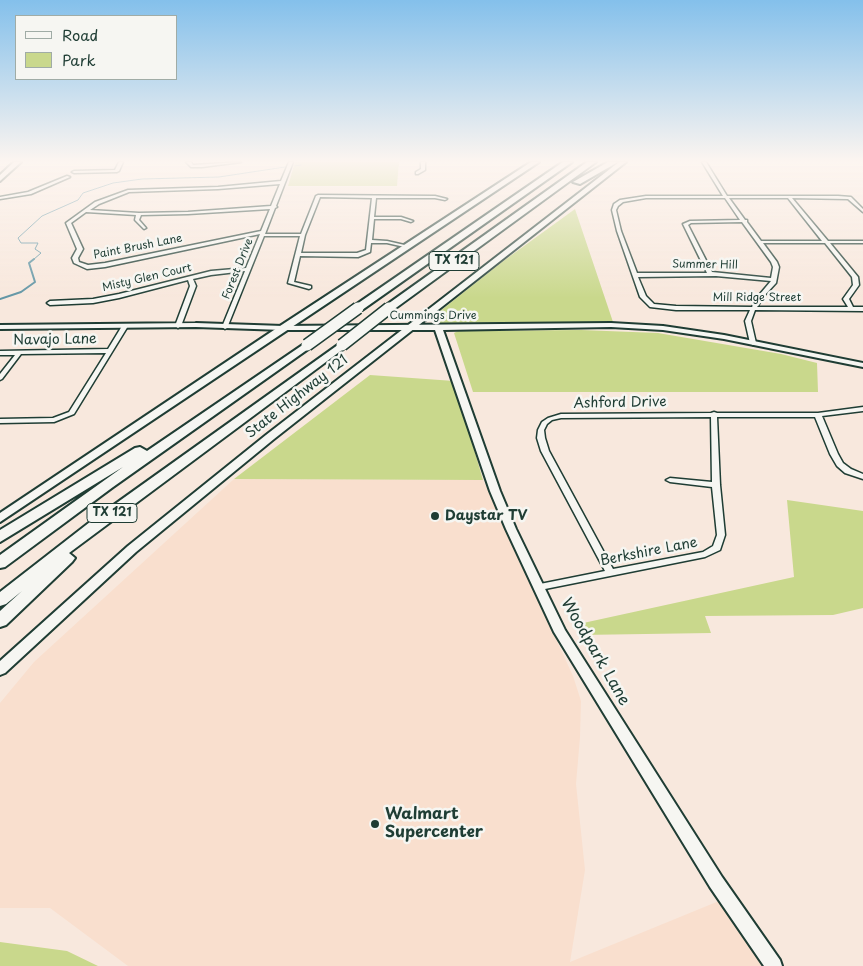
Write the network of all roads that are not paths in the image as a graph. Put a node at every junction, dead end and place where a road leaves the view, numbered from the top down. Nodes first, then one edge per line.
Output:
1 (93, 207) edge
2 (274, 207) joint
3 (314, 207) edge
4 (373, 207) edge
5 (468, 207) edge
6 (530, 207) edge
7 (533, 207) edge
8 (565, 207) edge
9 (616, 207) edge
10 (734, 207) edge
11 (797, 207) edge
12 (502, 208) edge
13 (86, 211) junction
14 (139, 214) junction
15 (519, 215) junction
16 (372, 218) junction
17 (411, 221) dead end
18 (745, 221) junction
19 (144, 228) dead end
20 (262, 234) junction
21 (303, 235) junction
22 (369, 241) junction
23 (761, 242) junction
24 (826, 242) junction
25 (863, 242) edge
26 (407, 247) junction
27 (298, 254) junction
28 (248, 269) junction
29 (710, 274) junction
30 (636, 275) junction
31 (190, 278) junction
32 (773, 280) junction
33 (309, 287) dead end
34 (50, 303) dead end
35 (754, 308) junction
36 (851, 308) junction
37 (863, 309) edge
38 (125, 326) junction
39 (178, 326) junction
40 (225, 326) junction
41 (1, 327) edge
42 (283, 328) junction
43 (409, 328) junction
44 (438, 328) junction
45 (753, 343) junction
46 (110, 351) junction
47 (0, 353) edge
48 (19, 353) junction
49 (863, 365) edge
50 (0, 378) edge
51 (218, 407) junction
52 (863, 409) edge
53 (714, 414) junction
54 (818, 414) junction
55 (0, 421) edge
56 (227, 428) junction
57 (863, 478) edge
58 (670, 480) dead end
59 (716, 485) junction
60 (0, 518) edge
61 (0, 537) edge
62 (0, 563) edge
63 (610, 572) junction
64 (540, 587) junction
65 (0, 600) edge
66 (0, 621) edge
67 (0, 669) edge
68 (774, 966) edge

1 - 13 street, Paint Brush Lane
2 - 14 street
2 - 20 street, Forest Drive
3 - 21 street
4 - 16 street
5 - 26 main road
6 - 15 highway, TX 121
7 - 15 highway
8 - 43 main road, State Highway 121
9 - 30 street
10 - 18 street
11 - 24 street
12 - 51 highway, TX 121, bridge
13 - 14 street
13 - 20 street, Paint Brush Lane
14 - 19 street
15 - 56 highway, TX 121, bridge
16 - 17 street
16 - 22 street
18 - 23 street
18 - 29 street
20 - 21 street, Paint Brush Lane
20 - 28 street, Forest Drive
21 - 27 street
22 - 26 street
22 - 27 street
23 - 24 street
23 - 32 street
24 - 25 street
24 - 36 street
26 - 42 main road
27 - 33 street
28 - 31 street, Misty Glen Court
28 - 40 street, Forest Drive
29 - 30 street, Summer Hill
29 - 32 street, Summer Hill
30 - 35 street, Mill Ridge Street
31 - 34 street, Misty Glen Court
31 - 39 street
32 - 35 street
35 - 36 street, Mill Ridge Street
35 - 45 street
36 - 37 street, Mill Ridge Street
38 - 39 street, Cummings Drive
38 - 41 street, Cummings Drive
38 - 46 street
39 - 40 street, Cummings Drive
40 - 42 street, Cummings Drive
42 - 43 street, Cummings Drive
42 - 60 main road
43 - 44 street, Cummings Drive
43 - 67 main road, State Highway 121
44 - 45 street, Cummings Drive
44 - 64 street, Woodpark Lane
45 - 49 street, Cummings Drive
46 - 48 street, Navajo Lane
46 - 55 street
47 - 48 street, Navajo Lane
48 - 50 street
51 - 61 highway
51 - 62 highway, TX 121
52 - 54 street, Ashford Drive
53 - 54 street, Ashford Drive
53 - 59 street, Berkshire Lane
53 - 63 street, Ashford Drive
54 - 57 street
56 - 65 highway, TX 121
56 - 66 highway
58 - 59 street
59 - 63 street, Berkshire Lane
63 - 64 street, Berkshire Lane
64 - 68 street, Woodpark Lane

